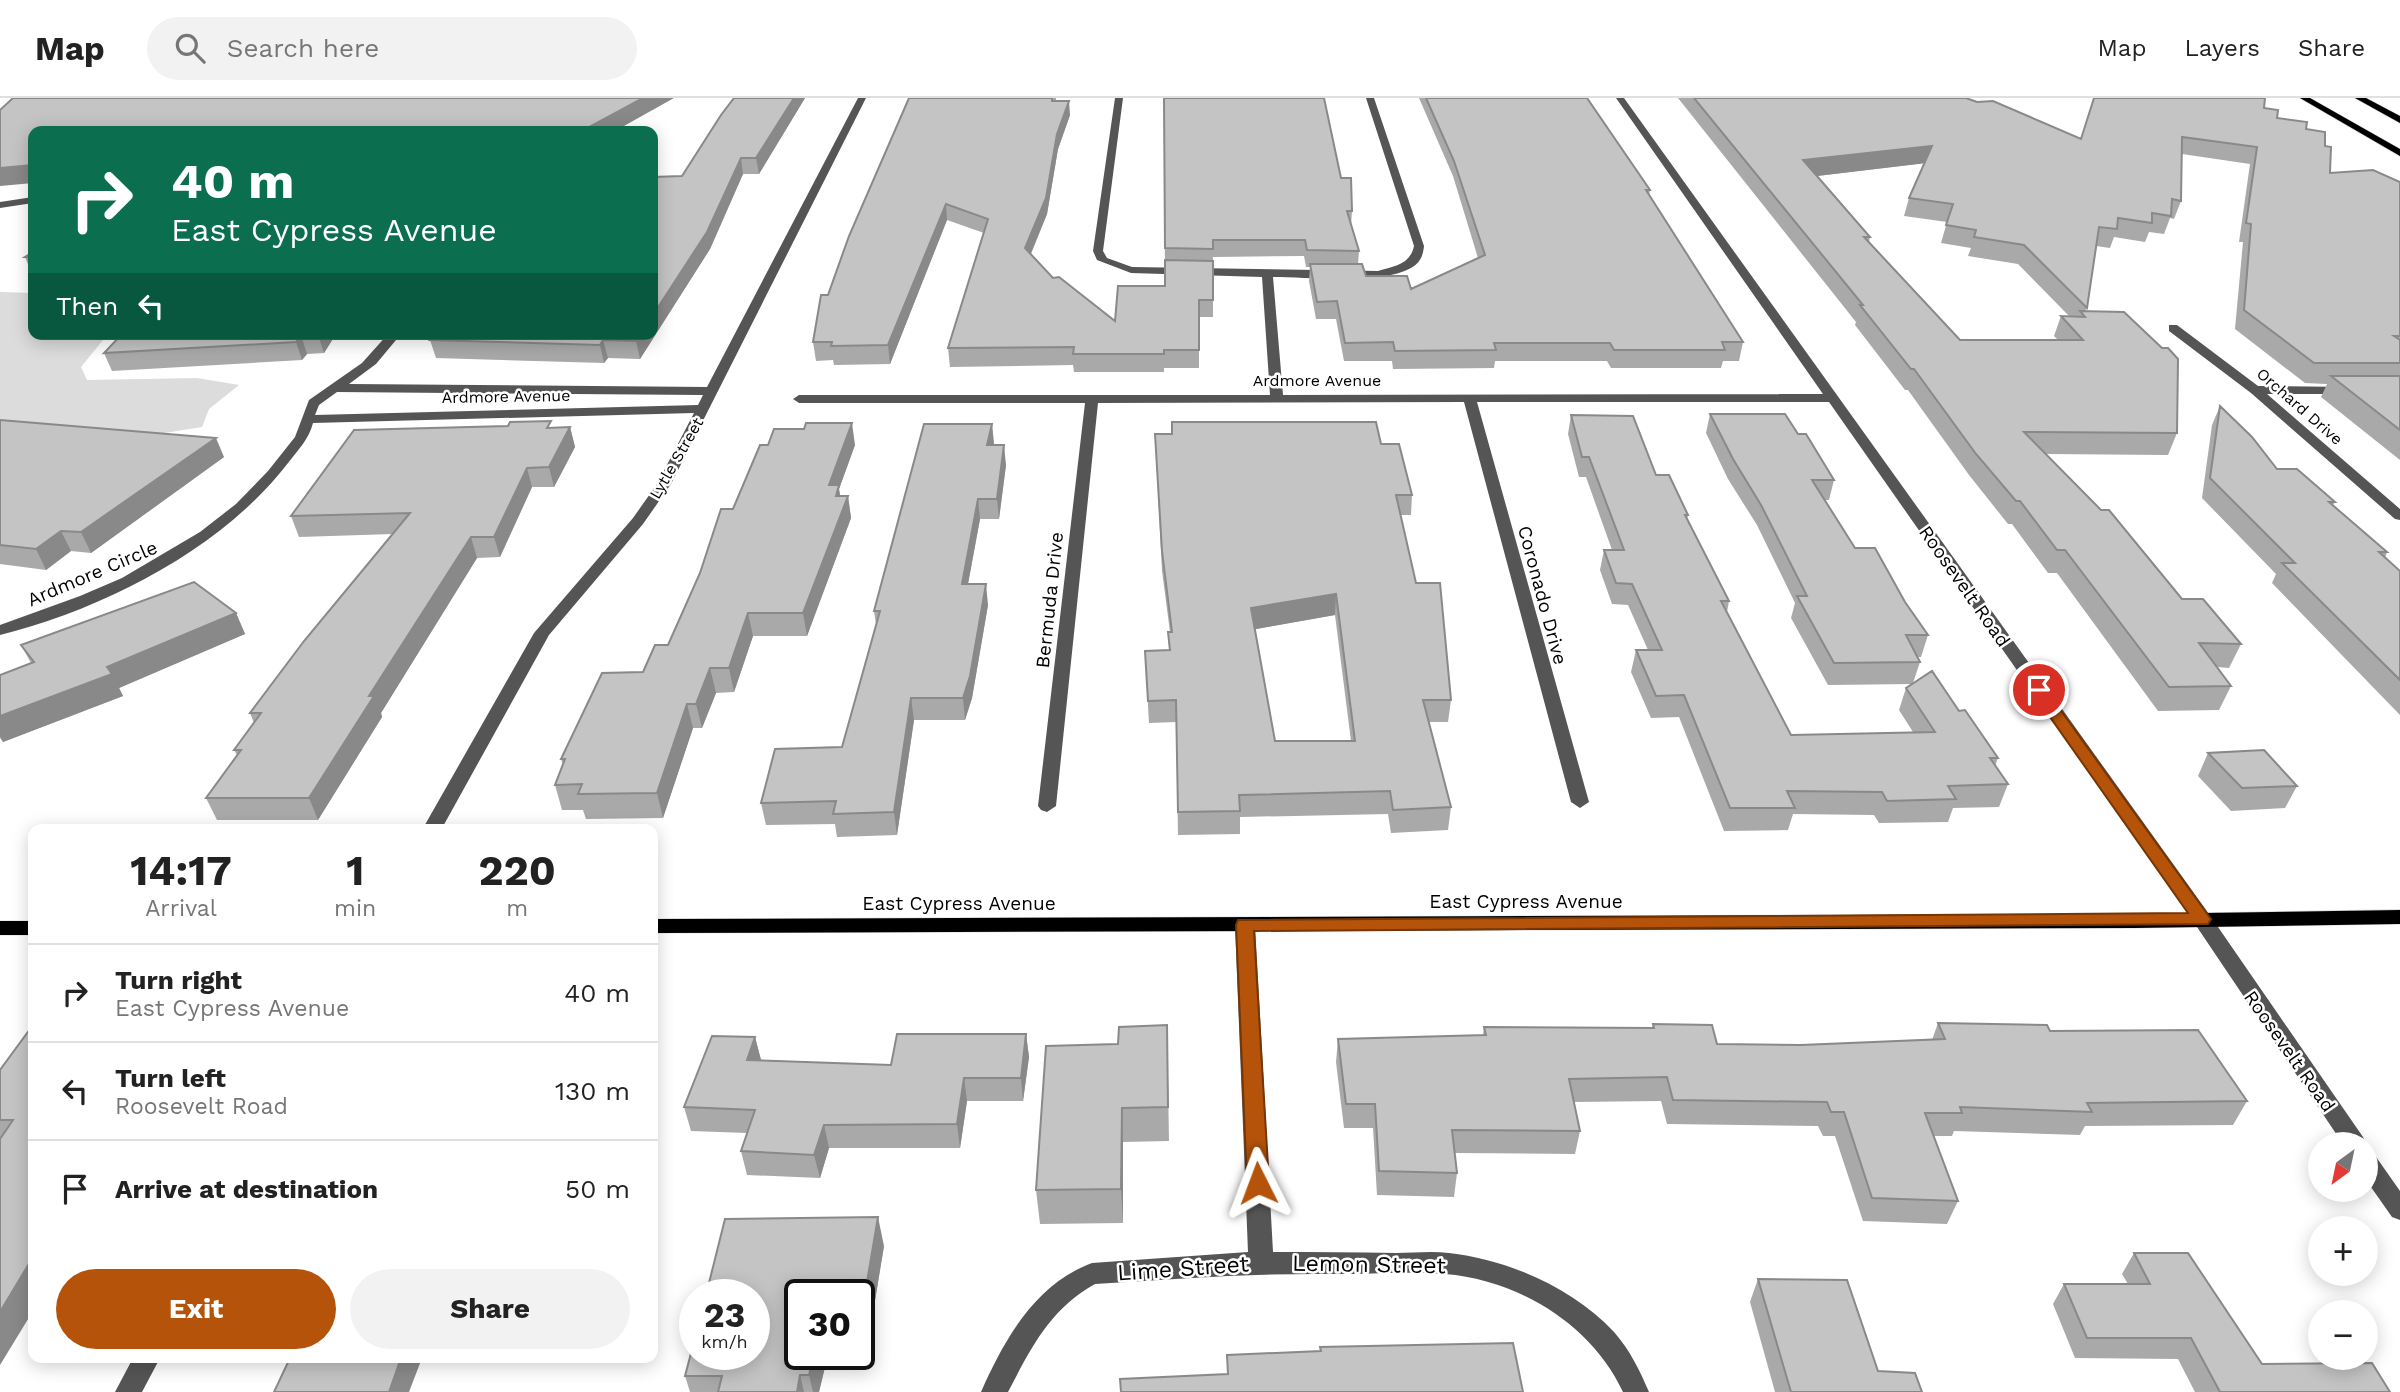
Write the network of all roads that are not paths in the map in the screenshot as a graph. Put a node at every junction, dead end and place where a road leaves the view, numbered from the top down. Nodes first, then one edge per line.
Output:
1 (862, 98) edge
2 (1119, 98) edge
3 (1370, 98) edge
4 (1620, 98) edge
5 (2304, 98) edge
6 (2359, 98) edge
7 (2400, 120) edge
8 (2400, 153) edge
9 (28, 201) edge
10 (0, 205) edge
11 (1267, 274) junction
12 (2173, 328) dead end
13 (390, 340) edge
14 (337, 388) junction
15 (2255, 390) junction
16 (2360, 390) edge
17 (714, 391) junction
18 (1277, 397) junction
19 (1093, 398) junction
20 (1469, 398) junction
21 (1834, 398) junction
22 (799, 399) dead end
23 (704, 409) junction
24 (309, 419) junction
25 (2400, 516) edge
26 (0, 631) edge
27 (1580, 802) dead end
28 (1046, 806) dead end
29 (434, 824) edge
30 (2400, 917) edge
31 (2202, 919) junction
32 (1245, 925) junction
33 (658, 926) edge
34 (0, 928) edge
35 (28, 928) edge
36 (2347, 1132) edge
37 (2378, 1178) edge
38 (2400, 1210) edge
39 (1261, 1262) junction
40 (144, 1363) edge
41 (128, 1392) edge
42 (995, 1392) edge
43 (1636, 1392) edge

1 - 17 street, Lytle Street
2 - 11 street
3 - 11 street
4 - 21 street, Roosevelt Road
5 - 8 main road
6 - 7 main road
9 - 10 street
11 - 18 street
12 - 15 street, Orchard Drive
13 - 14 street, Ardmore Circle
14 - 17 street, Ardmore Avenue
14 - 24 street, Ardmore Circle
15 - 16 street
15 - 25 street, Orchard Drive
17 - 23 street, Lytle Street
18 - 19 street, Ardmore Avenue
18 - 20 street, Ardmore Avenue
19 - 22 street, Ardmore Avenue
19 - 28 street, Bermuda Drive
20 - 21 street, Ardmore Avenue
20 - 27 street, Coronado Drive
21 - 31 street, Roosevelt Road
23 - 24 street, Ardmore Avenue
23 - 29 street, Lytle Street
24 - 26 street, Ardmore Circle
30 - 31 main road, East Cypress Avenue
31 - 32 main road, East Cypress Avenue
31 - 36 street, Roosevelt Road
32 - 33 main road, East Cypress Avenue
32 - 39 street, Lime Street
34 - 35 main road
37 - 38 street
39 - 42 street, Lime Street
39 - 43 street, Lemon Street
40 - 41 street

